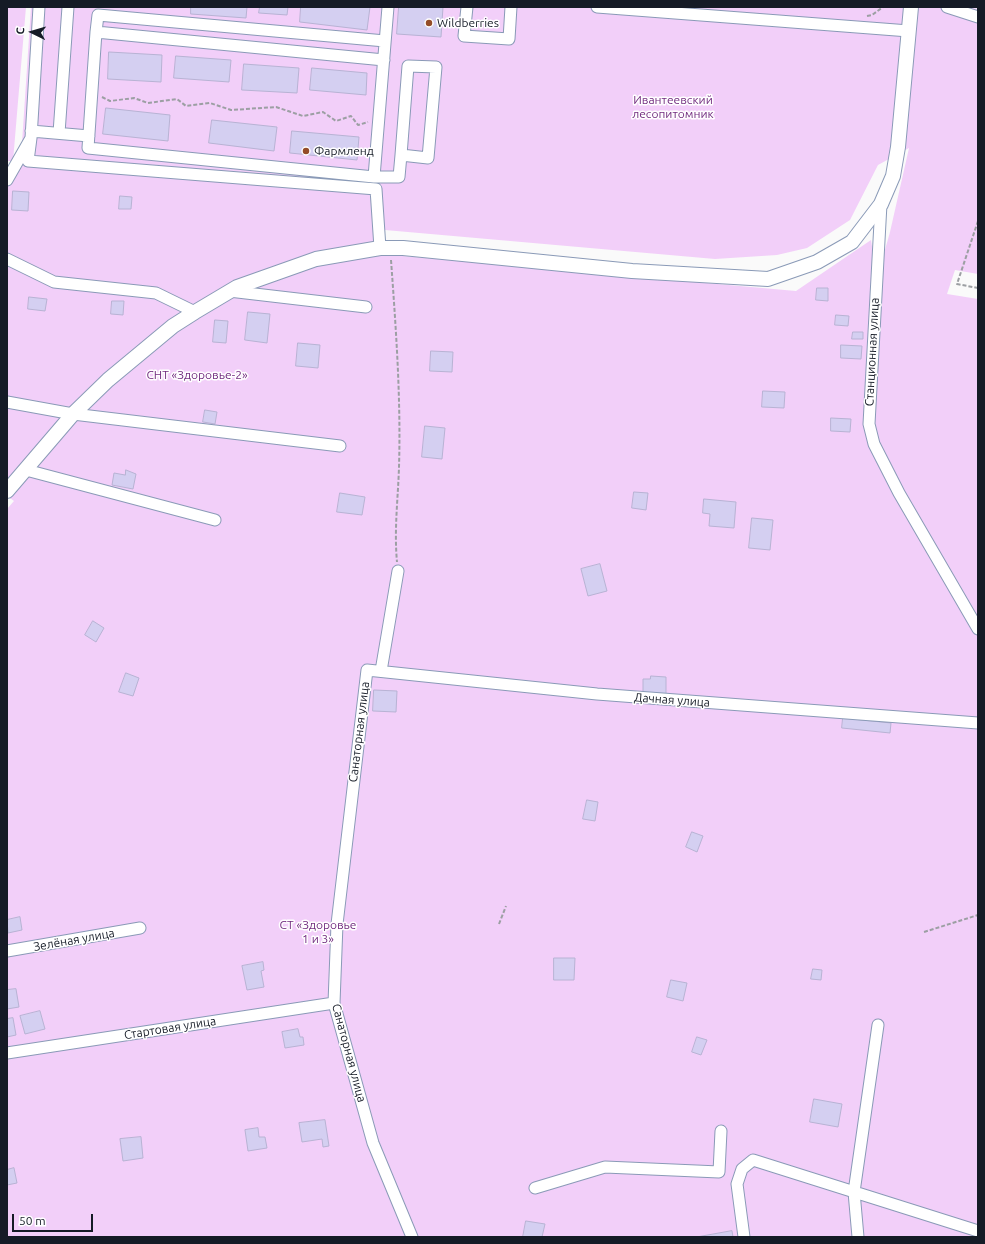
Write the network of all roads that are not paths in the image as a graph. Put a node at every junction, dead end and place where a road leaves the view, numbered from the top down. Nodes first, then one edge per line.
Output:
1 (39, 7) edge
2 (68, 7) edge
3 (388, 7) edge
4 (467, 7) edge
5 (511, 7) edge
6 (597, 7) edge
7 (911, 7) edge
8 (947, 7) edge
9 (98, 11) edge
10 (978, 17) edge
11 (909, 31) junction
12 (96, 32) junction
13 (385, 41) junction
14 (384, 60) junction
15 (59, 133) junction
16 (31, 135) junction
17 (89, 136) junction
18 (401, 155) junction
19 (374, 177) junction
20 (7, 180) edge
21 (881, 204) junction
22 (380, 248) junction
23 (7, 259) edge
24 (229, 291) junction
25 (366, 307) dead end
26 (195, 312) junction
27 (7, 402) edge
28 (74, 414) junction
29 (340, 446) dead end
30 (26, 470) junction
31 (7, 491) edge
32 (215, 520) dead end
33 (398, 571) road end
34 (978, 629) edge
35 (367, 670) joint
36 (381, 671) junction
37 (978, 723) edge
38 (140, 928) dead end
39 (7, 951) edge
40 (334, 1003) junction
41 (878, 1025) dead end
42 (7, 1053) edge
43 (721, 1131) dead end
44 (535, 1188) dead end
45 (854, 1192) junction
46 (978, 1231) edge
47 (412, 1237) edge
48 (744, 1237) edge
49 (858, 1237) edge

1 - 16 street
2 - 15 street
3 - 13 street
4 - 5 street
6 - 11 street
7 - 11 main road
8 - 10 street
9 - 12 street
9 - 13 street
11 - 21 main road
12 - 14 street
12 - 17 street
13 - 14 street
14 - 19 street
15 - 16 street
15 - 17 street
16 - 20 street
16 - 22 street
17 - 19 street
18 - 18 street
18 - 19 street
21 - 22 main road
21 - 34 street, Станционная улица
22 - 24 main road
23 - 26 street
24 - 25 street
24 - 26 main road
26 - 28 main road
27 - 28 street
28 - 29 street
28 - 30 main road
30 - 31 main road
30 - 32 street
33 - 36 street
35 - 36 street, Дачная улица
35 - 40 street, Санаторная улица
36 - 37 street, Дачная улица
38 - 39 street, Зелёная улица
40 - 42 street, Стартовая улица
40 - 47 street, Санаторная улица
41 - 45 street
43 - 44 street
45 - 46 street
45 - 48 street
45 - 49 street

